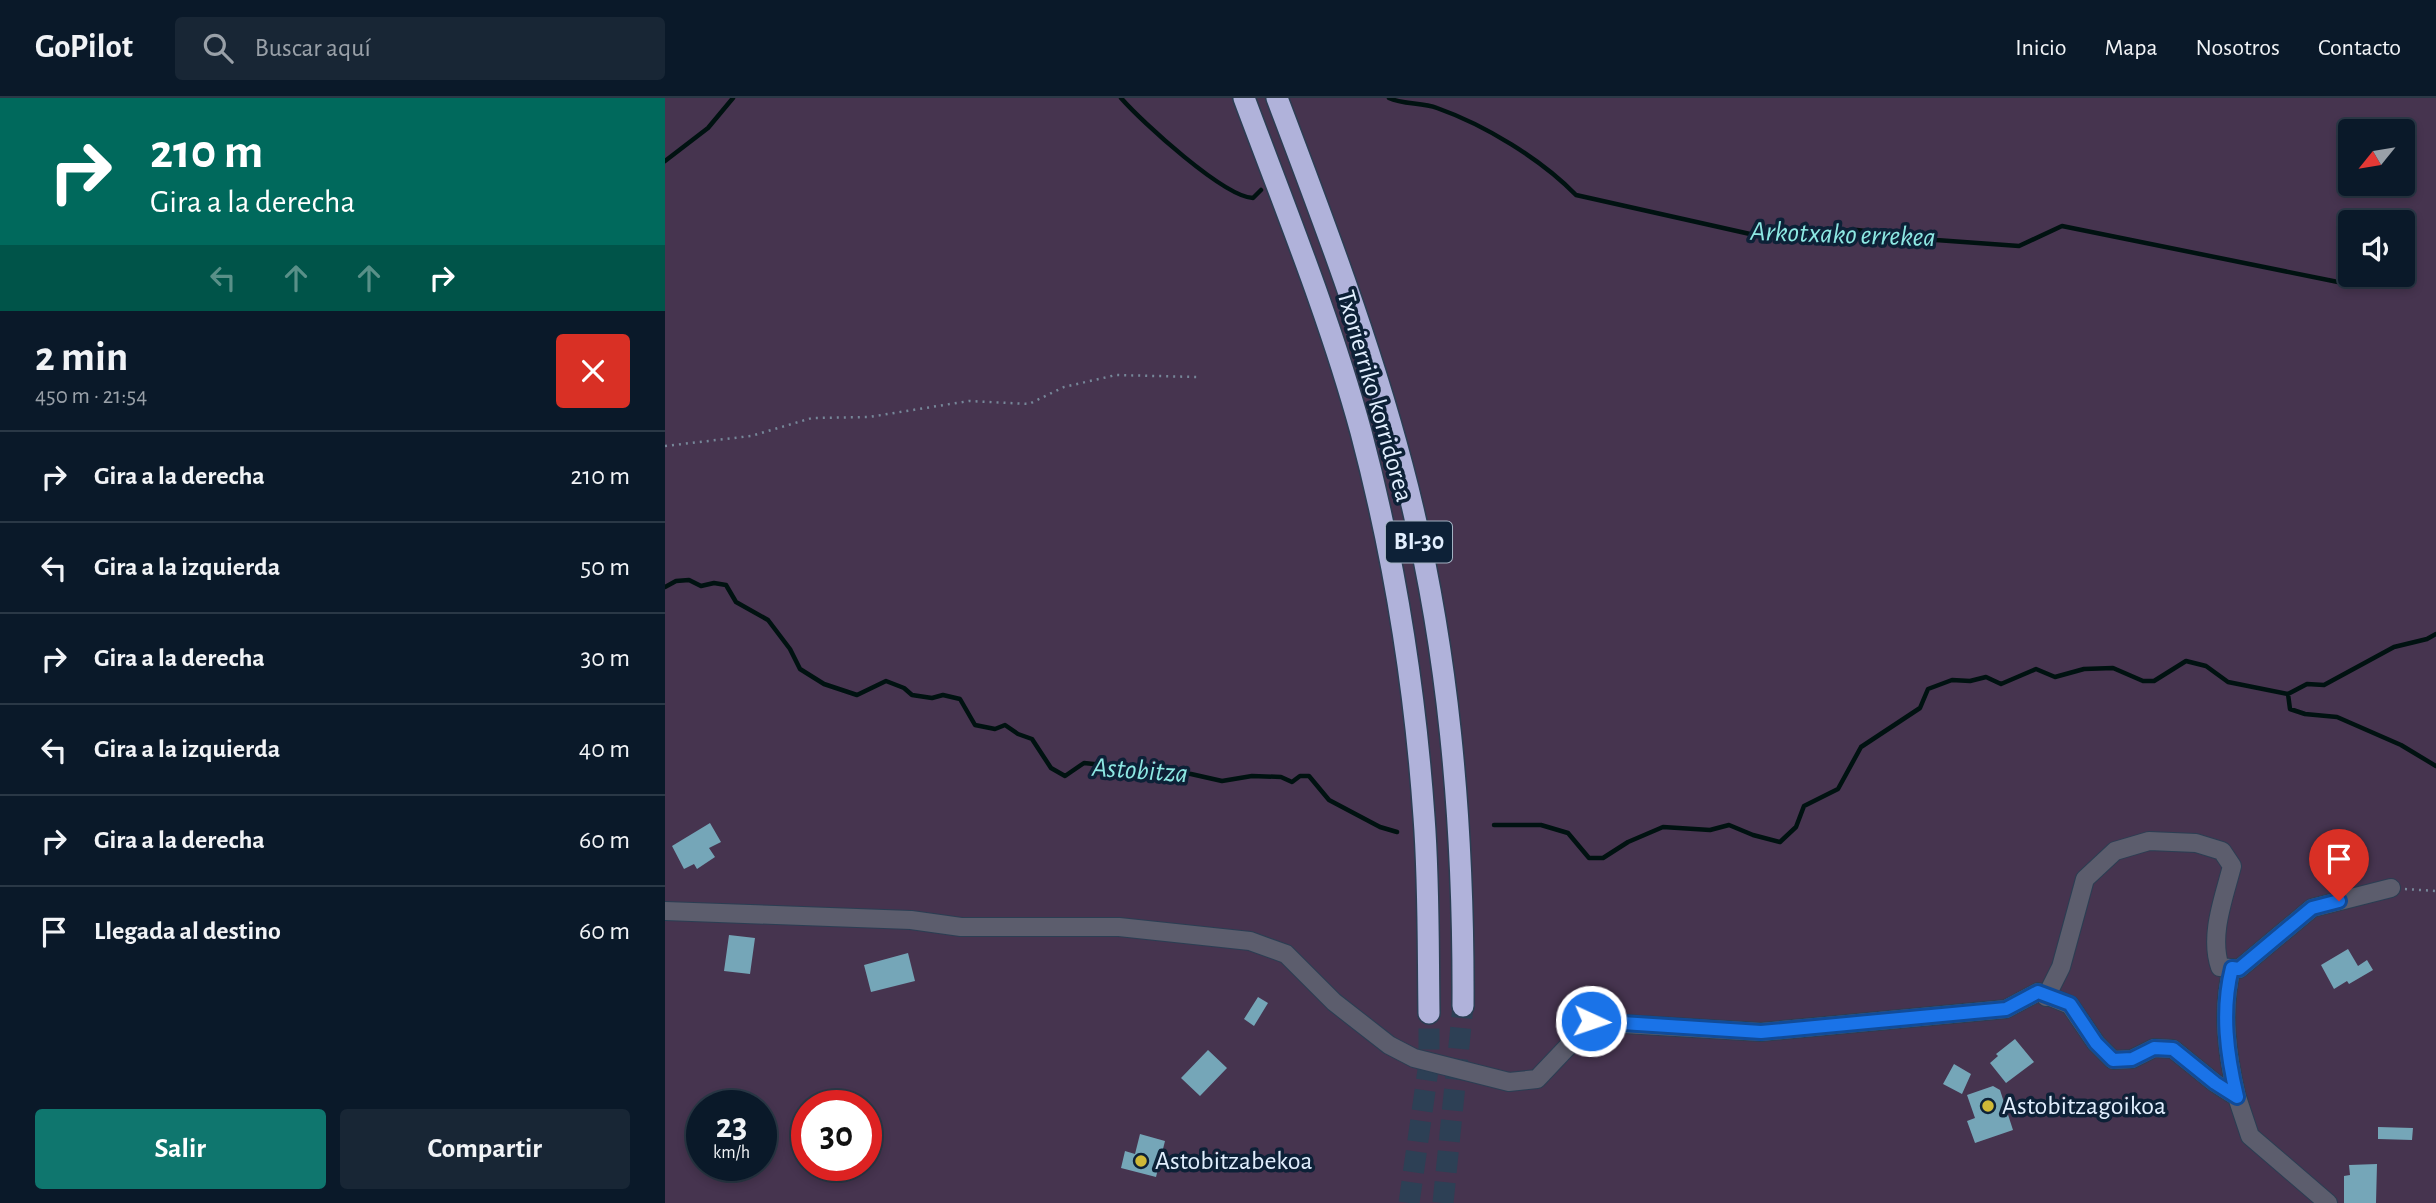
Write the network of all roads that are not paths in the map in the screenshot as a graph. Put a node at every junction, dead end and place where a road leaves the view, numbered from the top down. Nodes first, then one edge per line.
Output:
1 (1244, 98) edge
2 (1277, 98) edge
3 (2391, 888) road end
4 (665, 911) edge
5 (2232, 968) junction
6 (2046, 997) junction
7 (1463, 1006) tunnel mouth
8 (1429, 1013) tunnel mouth
9 (2237, 1097) junction
10 (2328, 1203) edge

1 - 8 highway, Txorierriko korridorea / BI-30
2 - 7 highway, Txorierriko korridorea / BI-30
3 - 5 street
4 - 6 street
5 - 6 street
5 - 9 street
6 - 9 street
9 - 10 street

